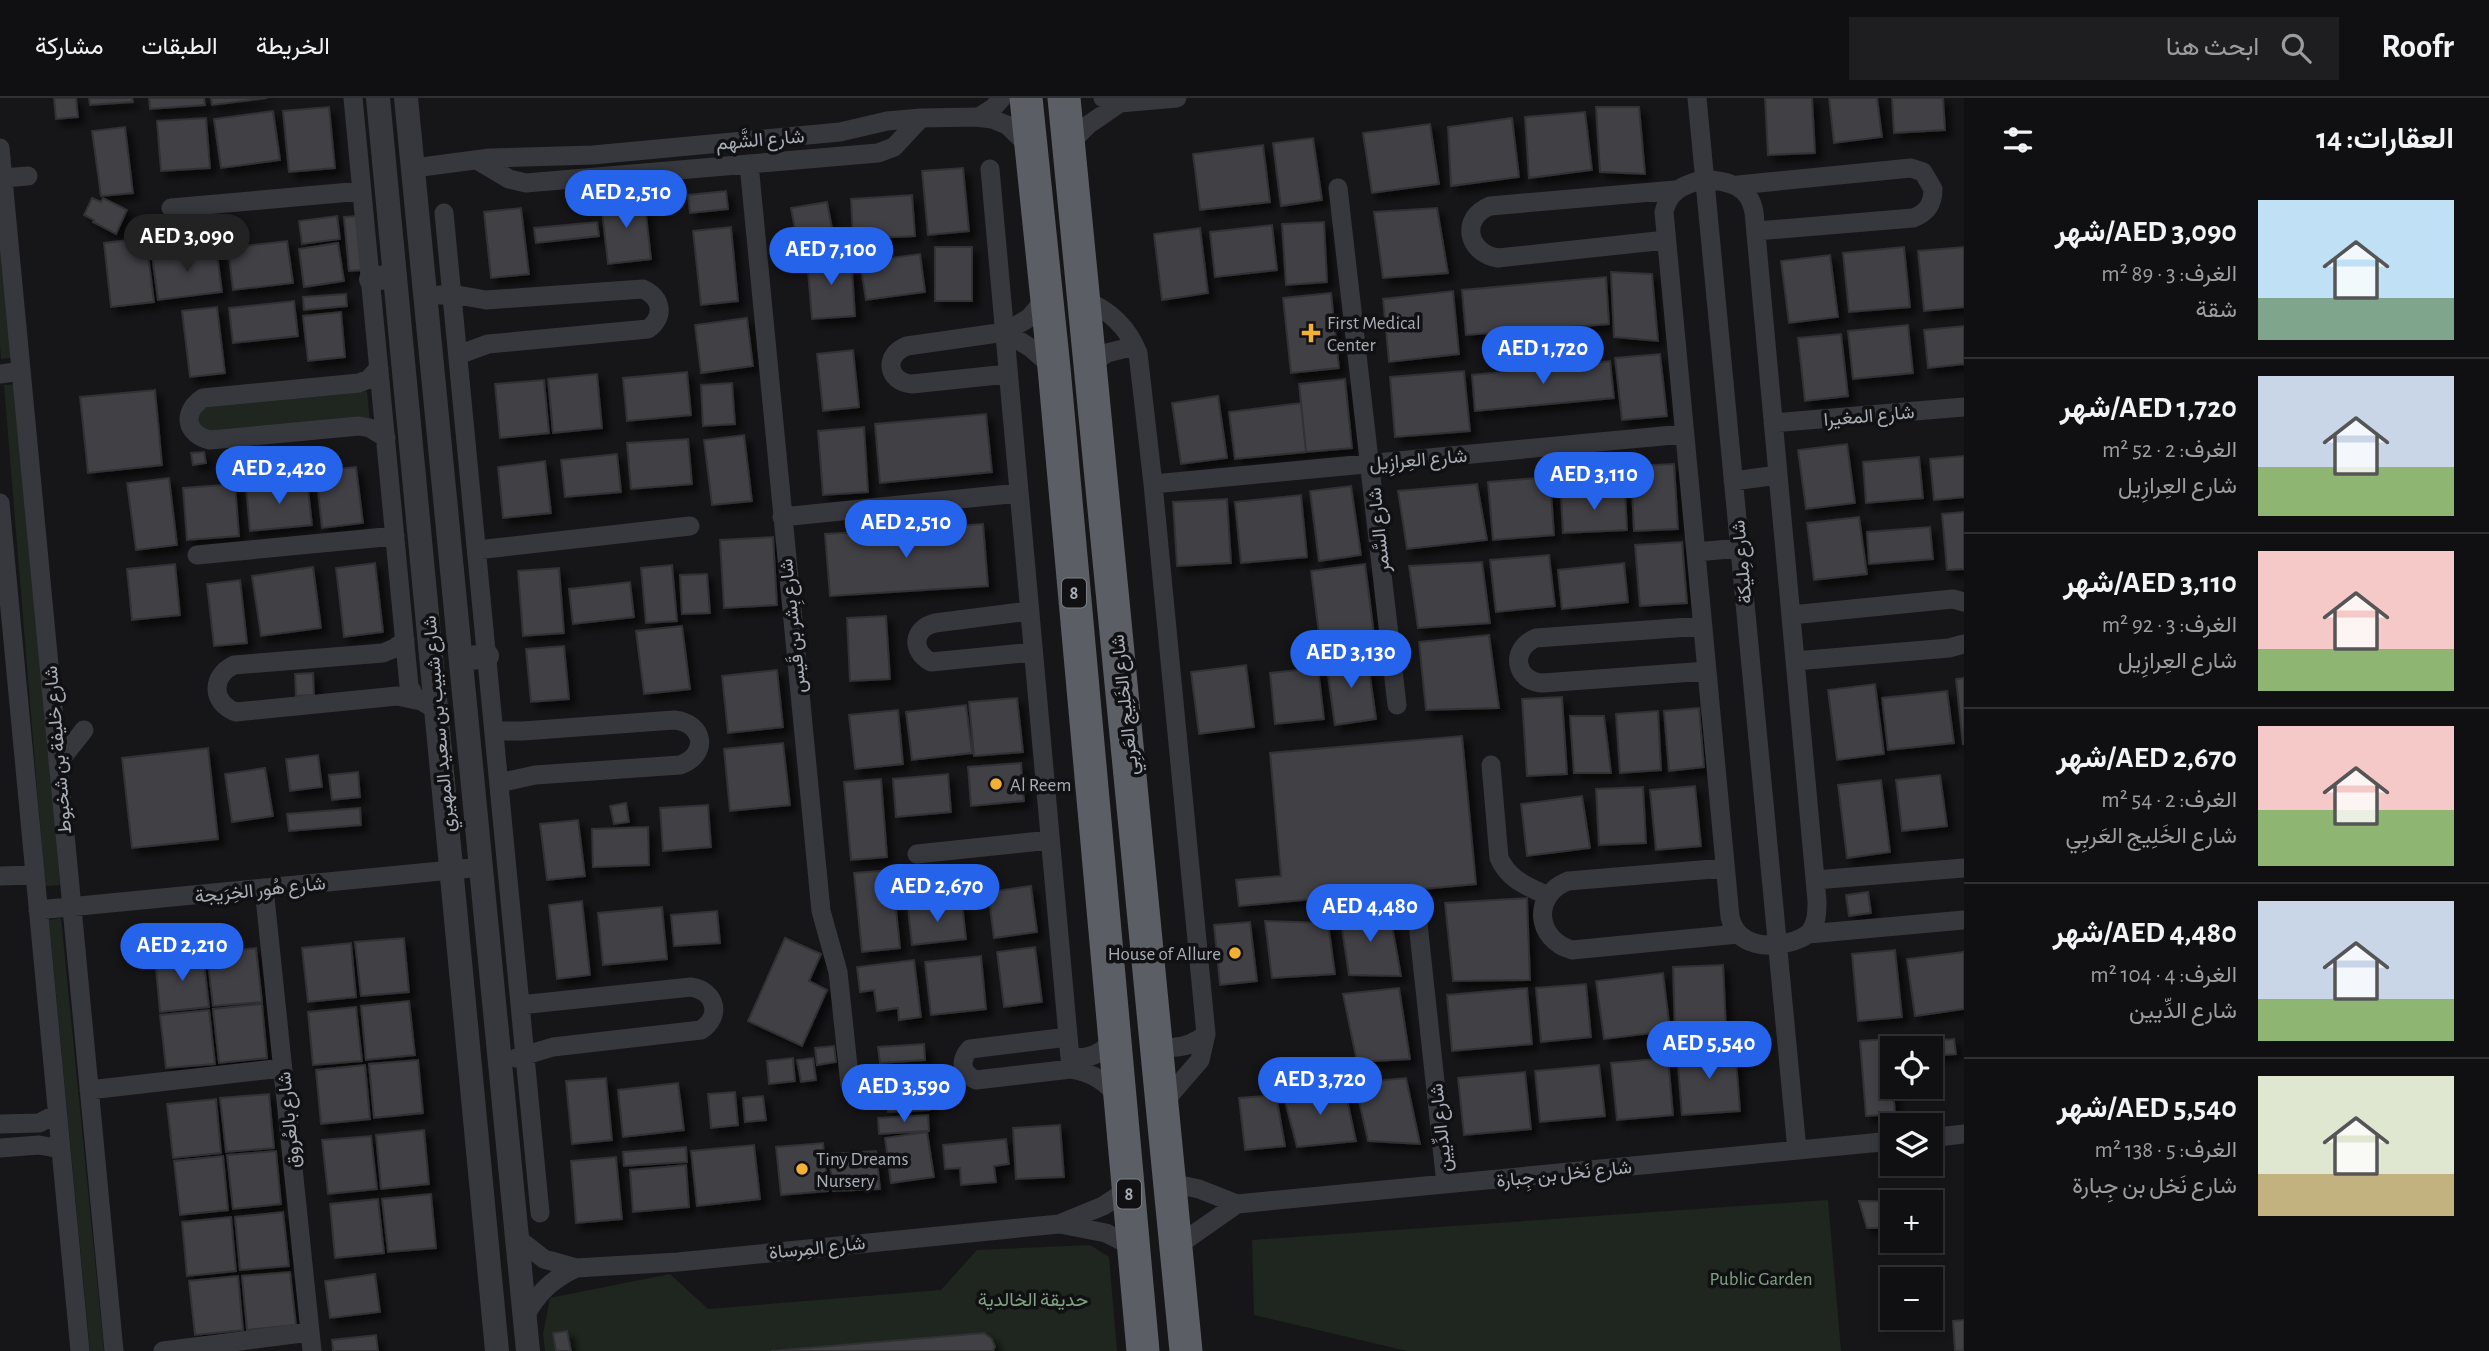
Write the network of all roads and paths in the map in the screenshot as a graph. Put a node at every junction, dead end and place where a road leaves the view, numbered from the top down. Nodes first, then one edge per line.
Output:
1 (354, 98) edge
2 (378, 98) edge
3 (406, 98) edge
4 (1002, 98) edge
5 (1026, 98) edge
6 (1065, 98) edge
7 (1177, 98) edge
8 (1697, 98) edge
9 (1112, 101) edge
10 (979, 117) junction
11 (921, 118) junction
12 (887, 121) junction
13 (1069, 144) junction
14 (0, 148) edge
15 (1031, 148) junction
16 (890, 150) junction
17 (749, 164) junction
18 (507, 166) junction
19 (414, 168) junction
20 (990, 169) dead end
21 (29, 176) dead end
22 (3, 178) junction
23 (1704, 179) junction
24 (1738, 185) junction
25 (1338, 188) dead end
26 (1675, 190) junction
27 (362, 191) junction
28 (171, 208) dead end
29 (444, 213) dead end
30 (1756, 231) junction
31 (1666, 240) junction
32 (383, 278) junction
33 (452, 294) junction
34 (426, 296) junction
35 (1047, 297) junction
36 (1084, 300) junction
37 (1004, 332) junction
38 (430, 337) junction
39 (1129, 338) junction
40 (402, 341) junction
41 (458, 355) junction
42 (1091, 364) junction
43 (1054, 368) junction
44 (379, 369) junction
45 (21, 372) junction
46 (0, 373) edge
47 (1008, 374) junction
48 (1964, 407) edge
49 (1773, 424) junction
50 (1684, 434) junction
51 (386, 438) junction
52 (1370, 463) junction
53 (1778, 475) junction
54 (1733, 481) junction
55 (1153, 484) junction
56 (1019, 493) junction
57 (0, 503) edge
58 (782, 517) junction
59 (690, 526) dead end
60 (395, 536) junction
61 (1740, 548) junction
62 (477, 550) junction
63 (1696, 552) junction
64 (197, 555) dead end
65 (1964, 602) edge
66 (1030, 611) junction
67 (1791, 615) junction
68 (1703, 626) junction
69 (405, 640) junction
70 (1964, 644) edge
71 (1033, 652) junction
72 (487, 656) junction
73 (461, 659) junction
74 (1795, 662) junction
75 (1707, 671) junction
76 (1397, 705) dead end
77 (429, 706) junction
78 (84, 730) dead end
79 (494, 731) junction
80 (58, 763) junction
81 (1491, 765) dead end
82 (499, 783) junction
83 (1050, 840) junction
84 (917, 854) dead end
85 (482, 867) junction
86 (1726, 868) junction
87 (1964, 868) edge
88 (452, 870) junction
89 (35, 875) junction
90 (0, 876) edge
91 (1815, 880) junction
92 (264, 888) junction
93 (1548, 896) junction
94 (1416, 905) dead end
95 (72, 907) junction
96 (38, 910) junction
97 (1964, 920) edge
98 (1738, 934) junction
99 (1808, 934) junction
100 (1778, 946) junction
101 (520, 1005) junction
102 (1206, 1034) junction
103 (1068, 1037) junction
104 (1115, 1037) junction
105 (1157, 1045) junction
106 (526, 1056) junction
107 (500, 1060) junction
108 (1070, 1064) junction
109 (282, 1068) junction
110 (850, 1085) dead end
111 (89, 1090) junction
112 (1120, 1101) junction
113 (1162, 1104) junction
114 (57, 1114) junction
115 (0, 1124) edge
116 (1964, 1134) edge
117 (1943, 1136) edge
118 (1880, 1142) edge
119 (0, 1148) edge
120 (61, 1149) junction
121 (1797, 1150) junction
122 (1171, 1183) junction
123 (1446, 1184) junction
124 (1129, 1189) junction
125 (1237, 1205) junction
126 (540, 1213) dead end
127 (1059, 1224) junction
128 (517, 1238) junction
129 (1177, 1246) junction
130 (1134, 1247) junction
131 (576, 1268) junction
132 (525, 1315) junction
133 (311, 1341) edge
134 (80, 1351) edge
135 (114, 1351) edge
136 (163, 1351) edge
137 (497, 1351) edge
138 (528, 1351) edge
139 (1143, 1351) edge
140 (1186, 1351) edge

1 - 27 street
2 - 32 street, شارع شبيب بن سعيد المهيري
3 - 19 street, شارع شبيب بن سعيد المهيري
4 - 10 street
5 - 15 highway, شارع الخَلِيج العَربِي / 8
6 - 13 highway, شارع الخَلِيج العَربِي / 8
7 - 9 street
8 - 23 street, شارع مِليكة
9 - 13 street
10 - 11 street, شارع الشَّهم
10 - 15 street, شارع الشَّهم
11 - 12 street, شارع الشَّهم
11 - 16 street
12 - 16 street
12 - 18 street, شارع الشَّهم
13 - 36 highway, شارع الخَلِيج العَربِي / 8
14 - 22 street, شارع خليفة بن شخبوط
15 - 35 highway, شارع الخَلِيج العَربِي / 8
16 - 17 street
17 - 18 street
17 - 58 street, شارع بِشر بن قَيس
18 - 19 street
19 - 34 street, شارع شبيب بن سعيد المهيري
20 - 37 street
21 - 22 street
22 - 45 street, شارع خليفة بن شخبوط
23 - 24 street
23 - 26 street
23 - 54 street, شارع مِليكة
24 - 30 street
24 - 30 street
25 - 52 street, شارع السَّمر
26 - 31 street
26 - 31 street
27 - 28 street
27 - 32 street
29 - 33 street
30 - 49 street
31 - 50 street
32 - 40 street, شارع شبيب بن سعيد المهيري
32 - 44 street
33 - 34 street
33 - 41 street
33 - 41 street
34 - 38 street, شارع شبيب بن سعيد المهيري
35 - 37 street
35 - 43 highway, شارع الخَلِيج العَربِي / 8
36 - 39 street
36 - 42 highway, شارع الخَلِيج العَربِي / 8
37 - 43 street
37 - 47 street
37 - 47 street
38 - 40 street
38 - 73 street, شارع شبيب بن سعيد المهيري
39 - 42 street
39 - 55 street
40 - 77 street, شارع شبيب بن سعيد المهيري
41 - 62 street
42 - 105 highway, شارع الخَلِيج العَربِي / 8
43 - 104 highway, شارع الخَلِيج العَربِي / 8
44 - 51 street
44 - 51 street
45 - 46 street
45 - 80 street, شارع خليفة بن شخبوط
47 - 56 street
48 - 49 street, شارع المغيرا
49 - 53 street
50 - 52 street, شارع العِرازِيل
50 - 63 street
51 - 60 street
52 - 55 street, شارع العِرازِيل
52 - 76 street, شارع السَّمر
53 - 54 street
53 - 67 street
54 - 61 street, شارع مِليكة
55 - 102 street
56 - 58 street
56 - 66 street
57 - 89 street, شارع خليفة بن شخبوط
58 - 110 street, شارع بِشر بن قَيس
59 - 62 street
60 - 64 street
60 - 69 street
61 - 63 street
61 - 100 street, شارع مِليكة
62 - 72 street
63 - 68 street
65 - 67 street
66 - 71 street
66 - 71 street
67 - 74 street
68 - 75 street
68 - 75 street
69 - 77 street
69 - 77 street, شارع شبيب بن سعيد المهيري
70 - 74 street
71 - 83 street
72 - 73 street
72 - 79 street
73 - 85 street, شارع شبيب بن سعيد المهيري
74 - 91 street
75 - 86 street
77 - 88 street, شارع شبيب بن سعيد المهيري
78 - 80 street
79 - 82 street
79 - 82 street
80 - 95 street, شارع خليفة بن شخبوط
81 - 93 street
82 - 101 street
83 - 84 street
83 - 103 street
85 - 88 street, شارع هُور الخِرَيجة
85 - 107 street, شارع شبيب بن سعيد المهيري
86 - 93 street
86 - 98 street
87 - 91 street
88 - 92 street, شارع هُور الخِرَيجة
88 - 137 street, شارع شبيب بن سعيد المهيري
89 - 90 street
89 - 96 street, شارع خليفة بن شخبوط
91 - 99 street
92 - 95 street, شارع هُور الخِرَيجة
92 - 109 street, شارع بالعُروق
93 - 98 street
94 - 123 street, شارع الدِّيين
95 - 96 street, شارع هُور الخِرَيجة
95 - 111 street, شارع خليفة بن شخبوط
96 - 114 street, شارع خليفة بن شخبوط
97 - 99 street
98 - 100 street
99 - 100 street
100 - 121 street, شارع مِليكة
101 - 106 street
101 - 106 street
102 - 105 street
102 - 113 street
103 - 108 street
103 - 108 street
104 - 108 street
104 - 112 highway, شارع الخَلِيج العَربِي / 8
105 - 113 highway, شارع الخَلِيج العَربِي / 8
106 - 107 street
106 - 126 street
107 - 128 street, شارع شبيب بن سعيد المهيري
108 - 112 street
109 - 111 street
109 - 133 street, شارع بالعُروق
111 - 135 street, شارع خليفة بن شخبوط
112 - 124 highway, شارع الخَلِيج العَربِي / 8
113 - 122 highway, شارع الخَلِيج العَربِي / 8
114 - 115 street
114 - 120 street, شارع خليفة بن شخبوط
116 - 117 street
118 - 121 street, شارع نَخل بن جِبارة
119 - 120 street
120 - 134 street, شارع خليفة بن شخبوط
121 - 123 street, شارع نَخل بن جِبارة
122 - 125 street, شارع نَخل بن جِبارة
122 - 129 highway, شارع الخَلِيج العَربِي / 8
123 - 125 street, شارع نَخل بن جِبارة
124 - 127 street, شارع المِرساة
124 - 130 highway, شارع الخَلِيج العَربِي / 8
125 - 129 street, شارع نَخل بن جِبارة
127 - 130 street, شارع المِرساة
127 - 131 street, شارع المِرساة
128 - 131 street, شارع المِرساة
128 - 132 street, شارع شبيب بن سعيد المهيري
129 - 140 highway, شارع الخَلِيج العَربِي / 8
130 - 139 highway, شارع الخَلِيج العَربِي / 8
131 - 132 street, شارع المِرساة
132 - 138 street, شارع شبيب بن سعيد المهيري
133 - 136 street

